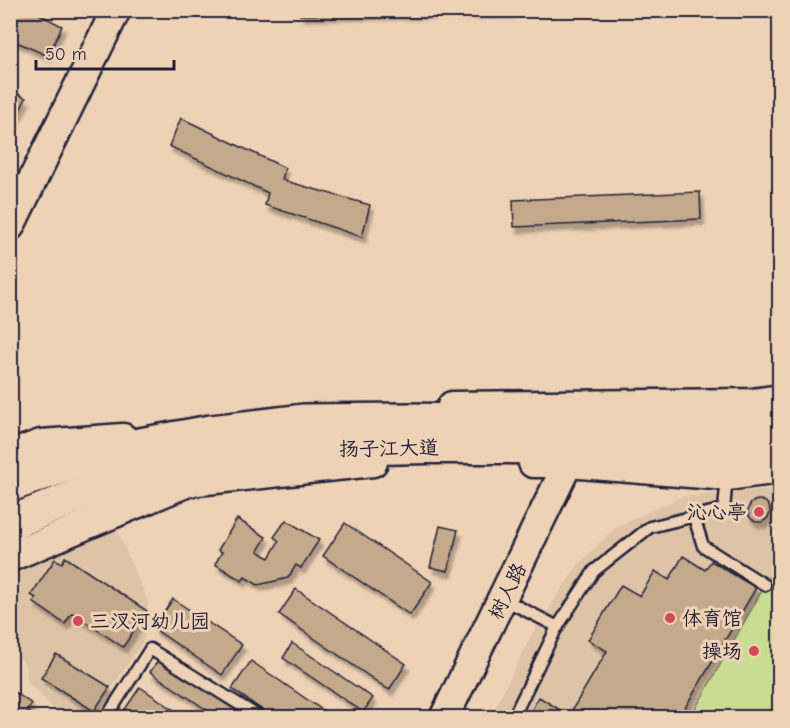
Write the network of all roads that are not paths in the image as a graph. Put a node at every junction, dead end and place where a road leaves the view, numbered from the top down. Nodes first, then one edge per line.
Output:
1 (116, 10) edge
2 (10, 226) edge
3 (780, 399) edge
4 (780, 420) edge
5 (40, 444) junction
6 (10, 446) edge
7 (780, 447) edge
8 (10, 455) edge
9 (568, 463) junction
10 (780, 469) edge
11 (727, 476) junction
12 (10, 485) edge
13 (694, 517) junction
14 (10, 525) edge
15 (10, 557) edge
16 (765, 585) dead end
17 (503, 599) junction
18 (558, 627) junction
19 (106, 717) edge
20 (261, 717) edge
21 (444, 717) edge
22 (513, 717) edge

1 - 2 main road
3 - 5 main road
4 - 12 highway, 扬子江大道
5 - 6 main road
5 - 8 main road
7 - 14 highway, 扬子江大道
9 - 11 main road
9 - 15 main road
9 - 17 main road, 树人路
10 - 11 main road
11 - 13 lane
13 - 16 lane
13 - 18 lane
17 - 18 lane
17 - 21 main road, 树人路
18 - 22 lane
19 - 20 lane

